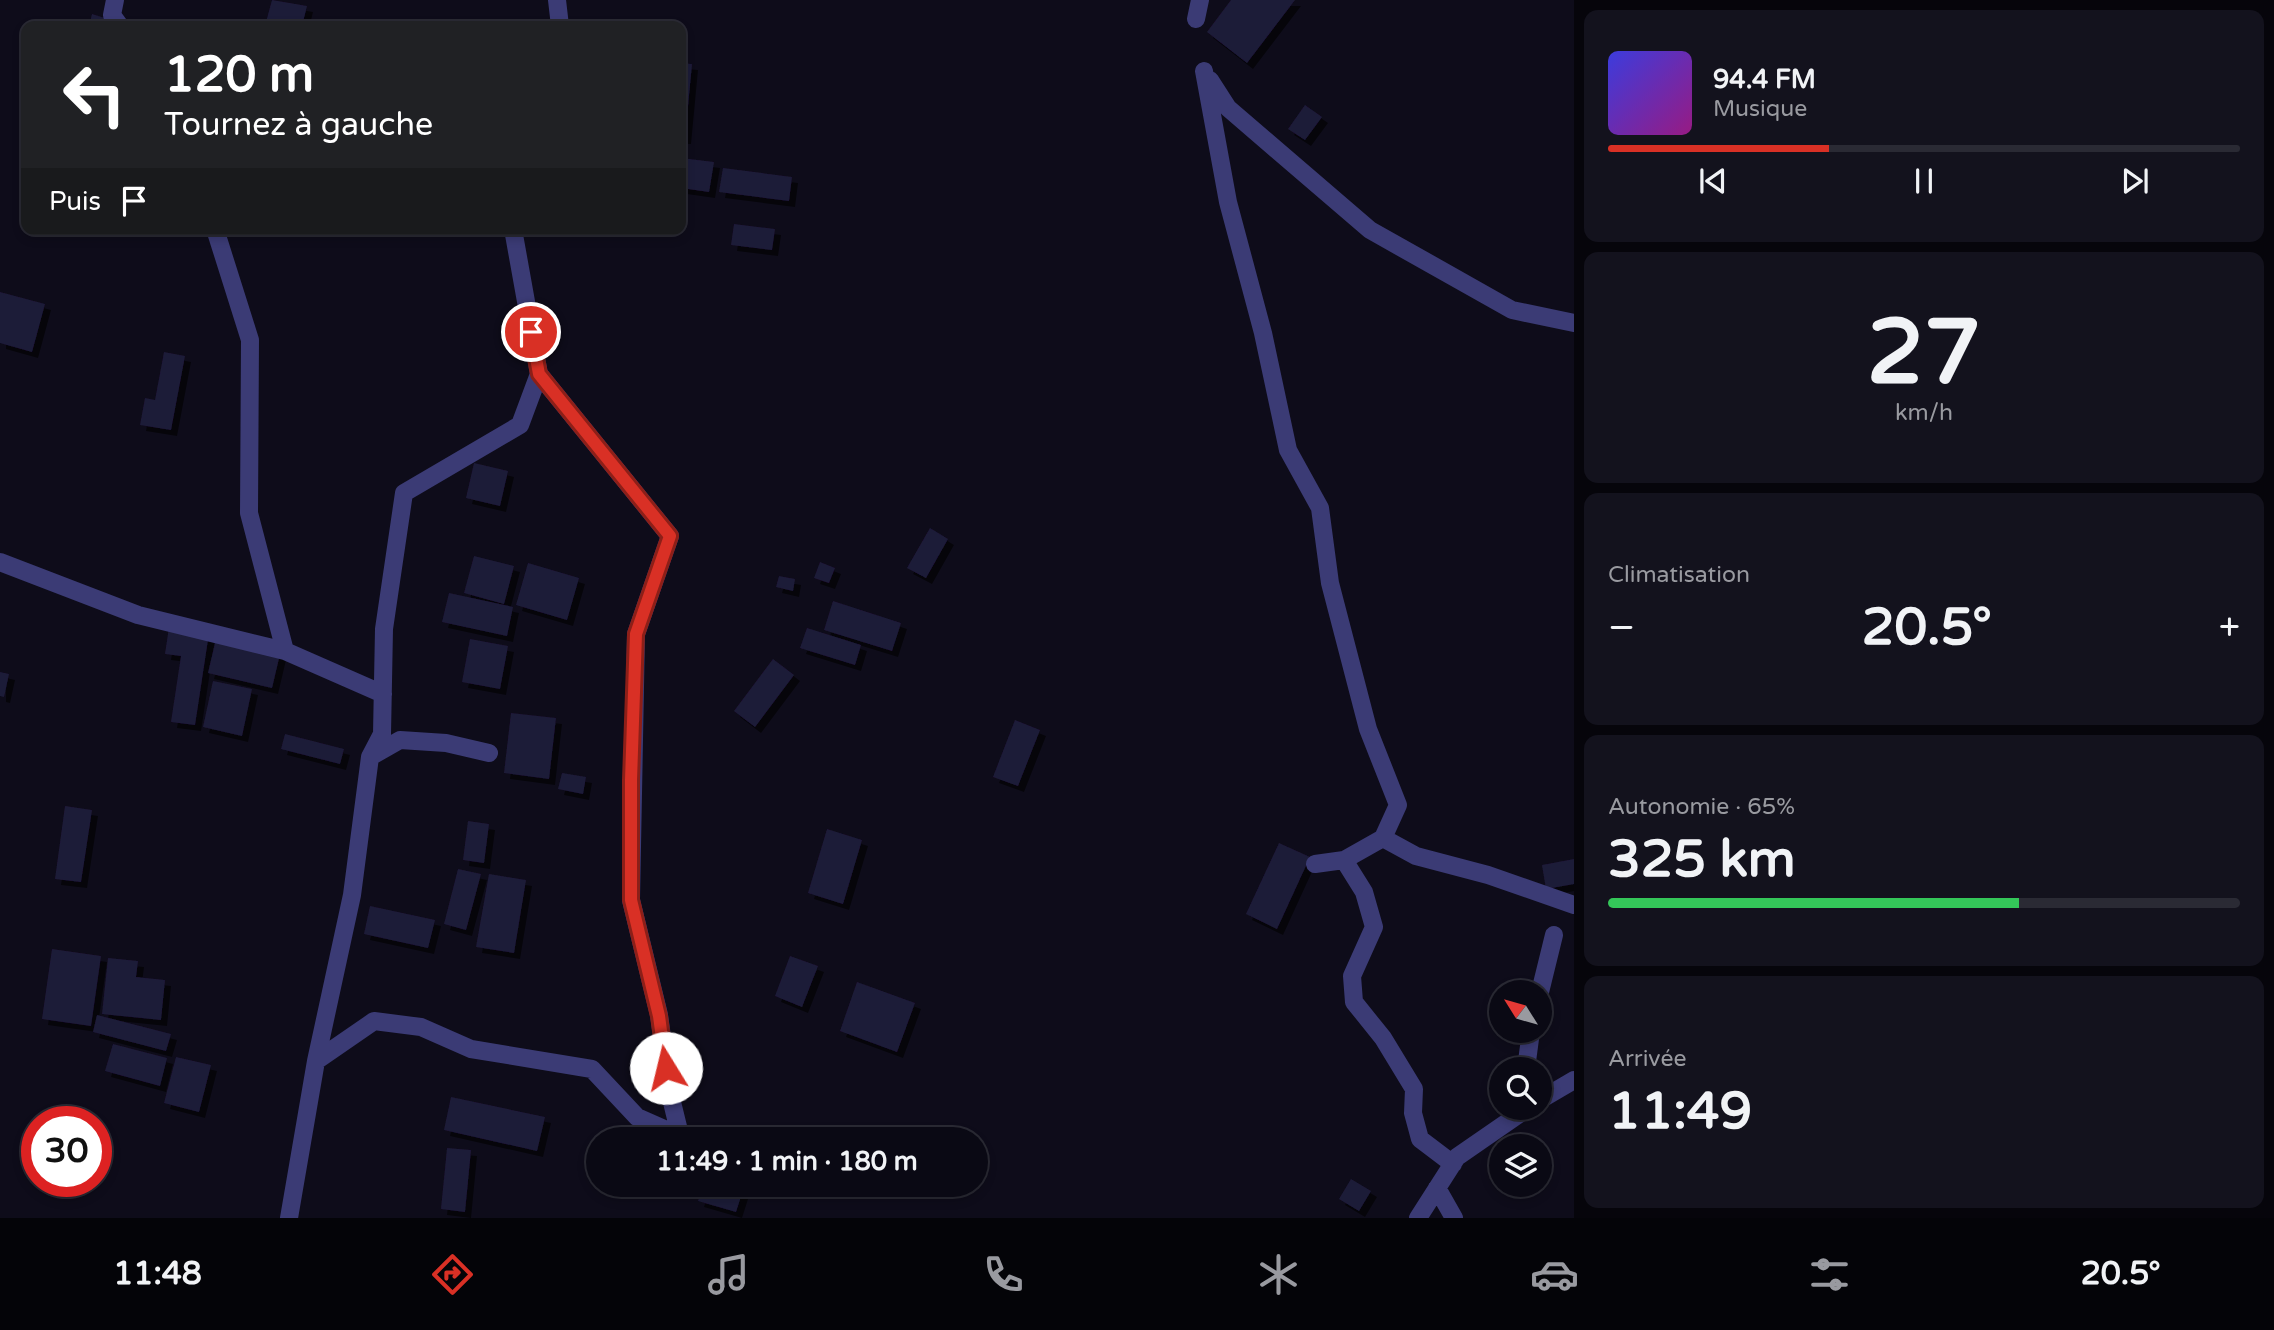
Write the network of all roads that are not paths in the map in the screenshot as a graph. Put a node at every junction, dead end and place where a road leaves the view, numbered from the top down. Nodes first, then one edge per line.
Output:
1 (115, 0) edge
2 (557, 0) edge
3 (1200, 0) edge
4 (1196, 19) dead end
5 (117, 21) edge
6 (559, 21) edge
7 (217, 235) edge
8 (514, 235) edge
9 (1574, 323) edge
10 (539, 374) junction
11 (0, 562) edge
12 (285, 651) junction
13 (383, 694) junction
14 (489, 753) dead end
15 (370, 757) junction
16 (1383, 838) junction
17 (1344, 860) junction
18 (1315, 864) dead end
19 (1574, 905) edge
20 (1554, 935) dead end
21 (1543, 980) edge
22 (316, 1061) junction
23 (1574, 1080) edge
24 (1552, 1093) edge
25 (1508, 1120) edge
26 (658, 1127) edge
27 (678, 1127) edge
28 (1453, 1164) junction
29 (1437, 1188) junction
30 (289, 1218) edge
31 (1418, 1218) edge
32 (1454, 1218) edge

1 - 5 street
2 - 6 street
3 - 4 street
7 - 12 street
8 - 10 street
9 - 16 street
10 - 13 street
10 - 27 street
11 - 12 street
12 - 13 street
13 - 15 street
14 - 15 street
15 - 22 street
16 - 17 street
16 - 19 street
17 - 18 street
17 - 28 street
20 - 21 street
22 - 26 street
22 - 30 street
23 - 24 street
25 - 28 street
28 - 29 street
29 - 31 street
29 - 32 street

